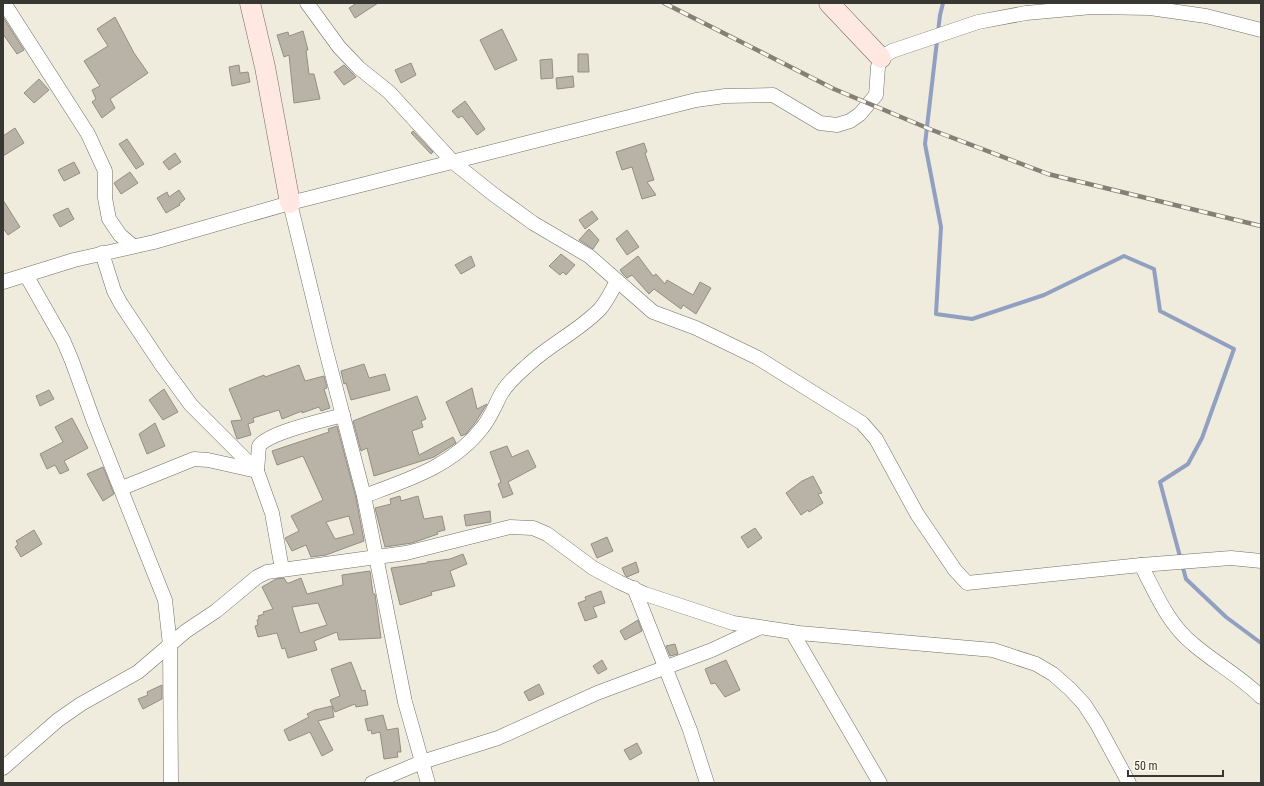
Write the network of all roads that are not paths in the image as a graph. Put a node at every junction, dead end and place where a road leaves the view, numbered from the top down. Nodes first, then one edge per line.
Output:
1 (4, 3) edge
2 (250, 3) edge
3 (307, 3) edge
4 (830, 3) edge
5 (1026, 8) edge
6 (1261, 30) edge
7 (881, 58) junction
8 (453, 162) junction
9 (290, 203) junction
10 (133, 246) junction
11 (102, 253) junction
12 (26, 275) junction
13 (617, 281) junction
14 (3, 282) edge
15 (343, 415) junction
16 (257, 471) junction
17 (122, 488) junction
18 (364, 496) junction
19 (376, 557) junction
20 (1261, 561) edge
21 (1141, 565) junction
22 (282, 569) junction
23 (634, 588) junction
24 (759, 628) junction
25 (792, 632) junction
26 (170, 645) junction
27 (664, 668) junction
28 (1261, 697) edge
29 (422, 762) junction
30 (3, 768) edge
31 (171, 783) edge
32 (372, 783) edge
33 (428, 783) edge
34 (707, 783) edge
35 (880, 783) edge
36 (1129, 783) edge

1 - 10 street
2 - 9 street
3 - 8 street
4 - 7 street
5 - 6 street
5 - 7 street
7 - 8 street
8 - 9 street
8 - 13 street
9 - 10 street
9 - 15 street
10 - 11 street
11 - 12 street
11 - 16 street
12 - 14 street
12 - 17 street
13 - 18 street
13 - 21 street
15 - 16 street
15 - 18 street
16 - 17 street
16 - 22 street
17 - 26 street
18 - 19 street
19 - 22 street
19 - 23 street
19 - 29 street
20 - 21 street
21 - 28 street
22 - 26 street
23 - 24 street
23 - 27 street
24 - 25 street
24 - 27 street
25 - 35 street
25 - 36 street
26 - 30 street
26 - 31 street
27 - 29 street
27 - 34 street
29 - 32 street
29 - 33 street

